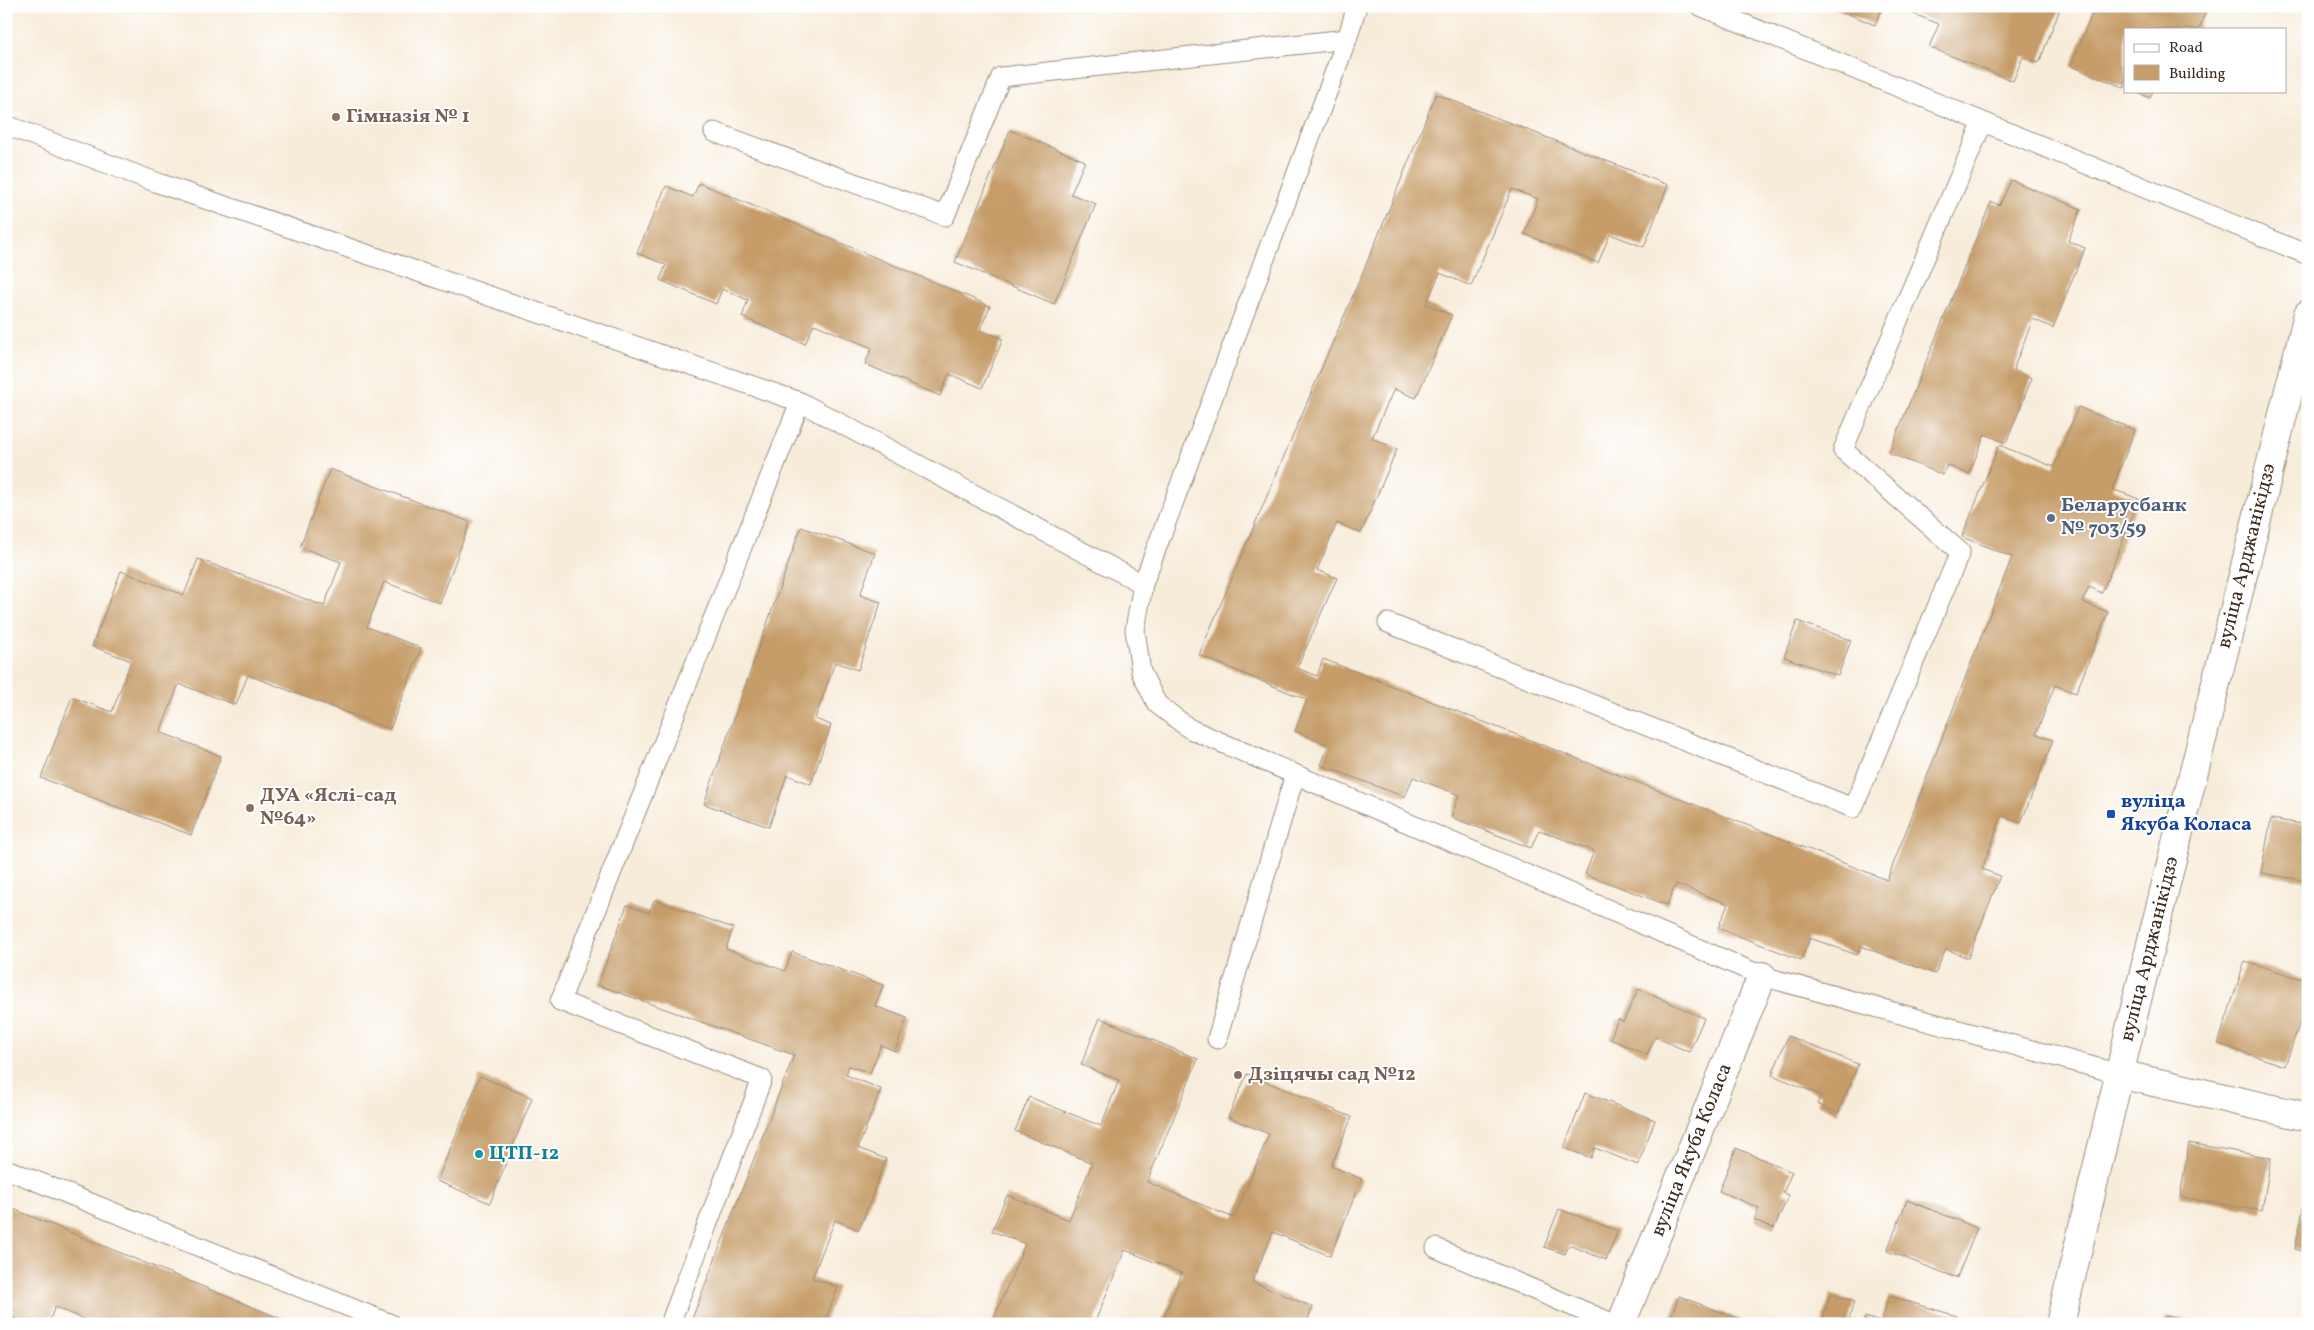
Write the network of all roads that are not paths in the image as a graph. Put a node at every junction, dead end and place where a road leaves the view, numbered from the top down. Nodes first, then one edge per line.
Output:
1 (1357, 6) edge
2 (1700, 6) edge
3 (1347, 39) junction
4 (1982, 124) junction
5 (6, 125) edge
6 (714, 132) dead end
7 (2308, 255) edge
8 (2308, 314) edge
9 (800, 402) junction
10 (1143, 584) junction
11 (1388, 623) dead end
12 (1294, 774) junction
13 (1762, 976) junction
14 (1217, 1039) dead end
15 (2119, 1074) junction
16 (2308, 1117) edge
17 (6, 1169) edge
18 (1436, 1248) dead end
19 (391, 1324) edge
20 (670, 1324) edge
21 (1614, 1324) edge
22 (1621, 1324) edge
23 (2060, 1324) edge

1 - 3 lane
2 - 4 lane
3 - 6 lane
3 - 10 lane
4 - 7 lane
4 - 11 lane
5 - 9 lane
8 - 15 main road, вуліца Арджанікідзэ
9 - 10 lane
9 - 20 lane
10 - 12 lane
12 - 13 lane
12 - 14 lane
13 - 15 lane
13 - 22 main road, вуліца Якуба Коласа
15 - 16 main road
15 - 23 main road, вуліца Арджанікідзэ
17 - 19 lane
18 - 21 lane

